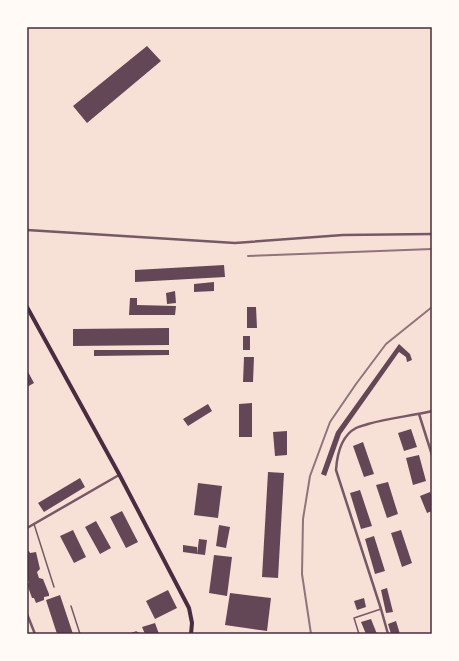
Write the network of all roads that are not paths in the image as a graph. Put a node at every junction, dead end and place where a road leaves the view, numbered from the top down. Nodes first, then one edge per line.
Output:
1 (27, 230) edge
2 (432, 234) edge
3 (27, 307) edge
4 (432, 411) edge
5 (419, 414) junction
6 (432, 455) edge
7 (119, 474) junction
8 (34, 524) junction
9 (27, 527) edge
10 (54, 587) dead end
11 (71, 606) dead end
12 (381, 609) junction
13 (27, 614) edge
14 (35, 634) edge
15 (80, 634) edge
16 (130, 634) edge
17 (140, 634) edge
18 (191, 634) edge
19 (359, 634) edge
20 (388, 634) edge

1 - 2 street
3 - 7 main road
4 - 5 street
5 - 6 street
5 - 12 street
7 - 8 street
7 - 18 main road
8 - 9 street
8 - 10 lane
11 - 15 lane
12 - 19 lane
12 - 20 street
13 - 14 street
16 - 17 lane

